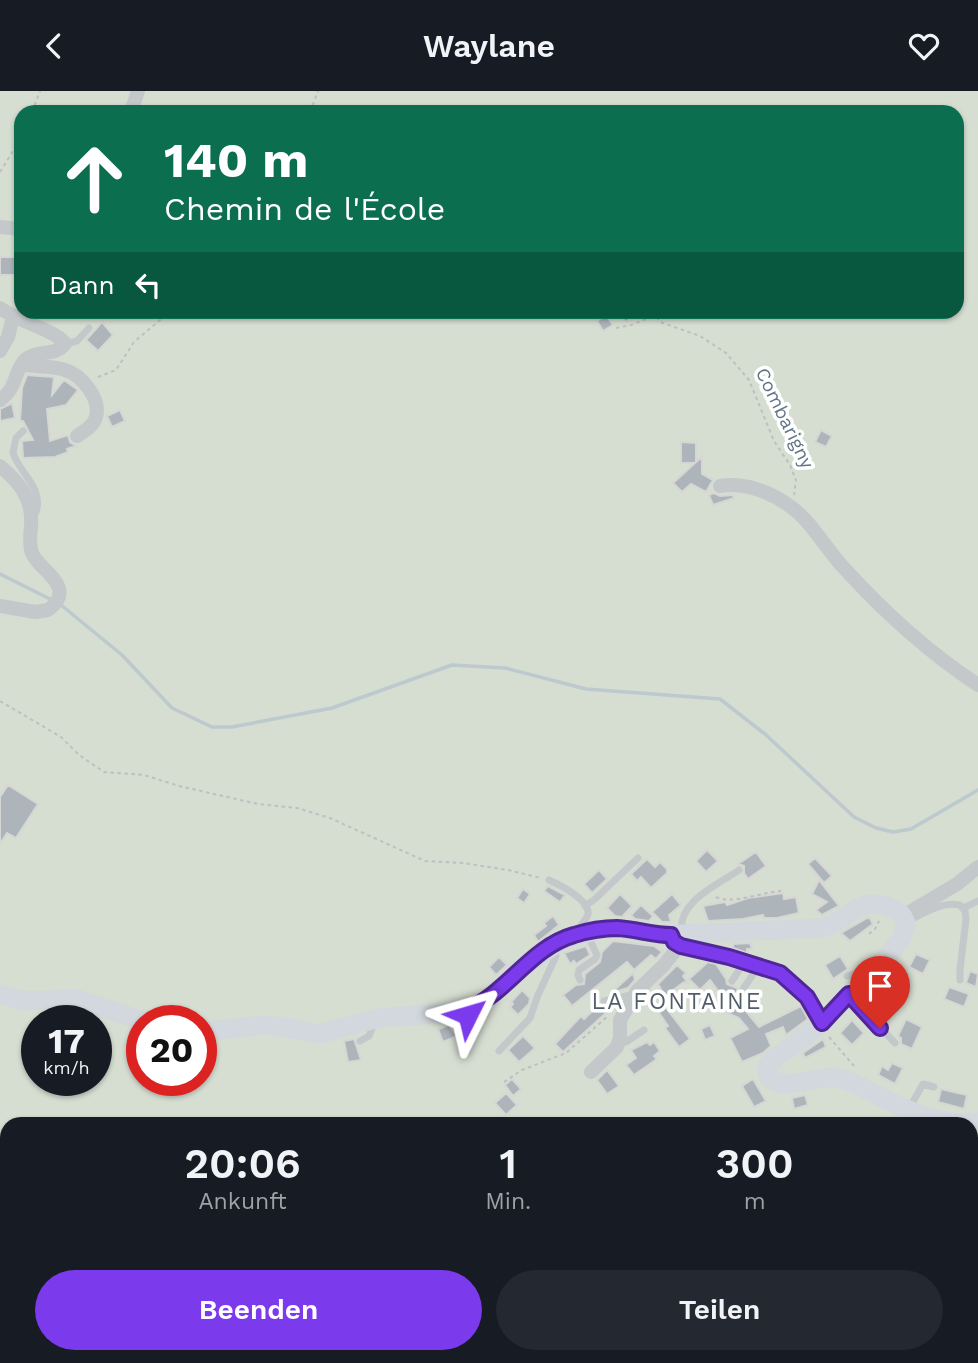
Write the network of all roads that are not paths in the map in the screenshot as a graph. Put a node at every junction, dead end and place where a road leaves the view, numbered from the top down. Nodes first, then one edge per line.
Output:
1 (0, 307) edge
2 (13, 317) joint
3 (18, 319) edge
4 (89, 328) dead end
5 (65, 344) junction
6 (0, 351) edge
7 (22, 364) junction
8 (0, 400) edge
9 (23, 431) dead end
10 (77, 436) dead end
11 (0, 466) edge
12 (720, 486) dead end
13 (31, 515) junction
14 (0, 606) edge
15 (978, 685) edge
16 (638, 858) dead end
17 (978, 867) edge
18 (739, 870) dead end
19 (549, 880) road end
20 (978, 901) edge
21 (585, 906) junction
22 (963, 908) junction
23 (905, 919) junction
24 (582, 933) junction
25 (677, 938) junction
26 (551, 947) junction
27 (752, 963) junction
28 (580, 980) dead end
29 (960, 980) dead end
30 (732, 981) dead end
31 (848, 985) junction
32 (742, 991) dead end
33 (0, 994) edge
34 (631, 995) road end
35 (604, 1001) dead end
36 (467, 1010) junction
37 (126, 1016) edge
38 (374, 1019) junction
39 (821, 1024) junction
40 (454, 1026) dead end
41 (217, 1030) edge
42 (644, 1030) dead end
43 (360, 1041) dead end
44 (620, 1041) junction
45 (895, 1043) dead end
46 (499, 1051) dead end
47 (591, 1072) dead end
48 (934, 1087) dead end
49 (910, 1115) edge

1 - 2 street
2 - 6 street
3 - 5 street
4 - 5 lane
5 - 7 street
7 - 8 street
7 - 10 street
9 - 13 lane
11 - 13 street
12 - 15 street
13 - 14 street
16 - 21 lane
17 - 23 street
18 - 25 lane
19 - 21 lane
20 - 22 lane
21 - 24 lane
22 - 23 lane
22 - 29 lane
23 - 25 street
23 - 31 street
24 - 25 street
24 - 26 street
24 - 28 lane
25 - 27 street
25 - 44 street
26 - 36 street
26 - 46 lane
27 - 30 lane
27 - 32 lane
27 - 39 street
31 - 39 street
31 - 45 lane
33 - 37 street
34 - 35 lane
36 - 38 street
36 - 40 lane
38 - 41 street
38 - 43 lane
39 - 49 street
42 - 44 lane
44 - 47 street
48 - 49 lane

